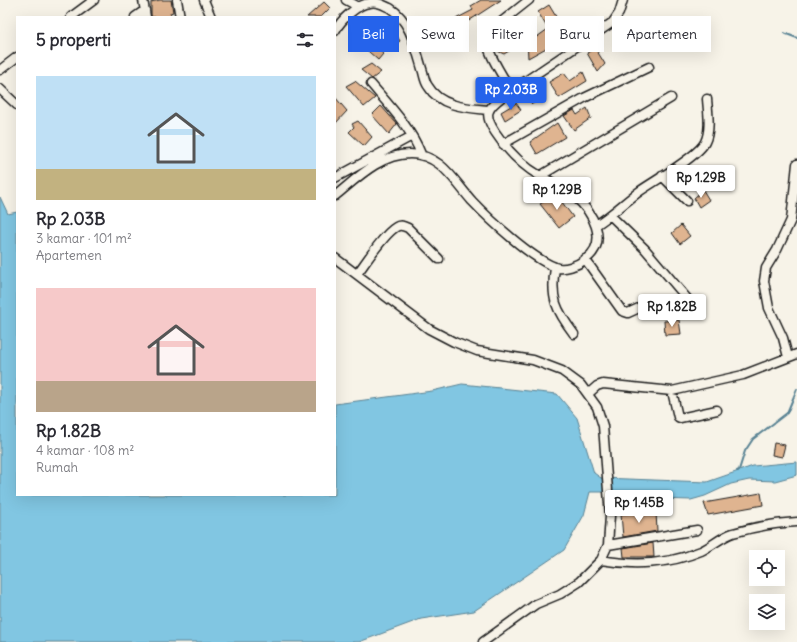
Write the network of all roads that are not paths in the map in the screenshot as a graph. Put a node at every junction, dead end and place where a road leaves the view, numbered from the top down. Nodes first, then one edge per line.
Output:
1 (94, 0) edge
2 (143, 0) edge
3 (177, 0) edge
4 (204, 0) edge
5 (346, 0) edge
6 (529, 0) edge
7 (623, 0) edge
8 (359, 7) junction
9 (145, 14) edge
10 (72, 16) edge
11 (180, 16) edge
12 (211, 16) edge
13 (336, 29) edge
14 (16, 58) edge
15 (649, 67) dead end
16 (0, 70) edge
17 (371, 84) dead end
18 (0, 89) edge
19 (512, 92) junction
20 (671, 98) dead end
21 (708, 99) dead end
22 (16, 102) edge
23 (488, 110) junction
24 (412, 136) junction
25 (503, 144) junction
26 (421, 154) junction
27 (797, 164) edge
28 (540, 176) junction
29 (662, 176) junction
30 (336, 177) edge
31 (336, 195) edge
32 (687, 201) dead end
33 (611, 216) junction
34 (596, 225) junction
35 (336, 259) edge
36 (439, 259) dead end
37 (585, 259) junction
38 (555, 268) junction
39 (357, 274) junction
40 (639, 308) dead end
41 (696, 309) dead end
42 (574, 334) dead end
43 (797, 354) edge
44 (788, 357) junction
45 (672, 390) junction
46 (588, 394) junction
47 (717, 410) dead end
48 (797, 522) edge
49 (697, 530) dead end
50 (608, 545) junction
51 (601, 560) junction
52 (483, 642) edge

1 - 10 street
2 - 9 street
3 - 11 street
4 - 12 street
5 - 8 street
6 - 19 street
7 - 19 street
8 - 13 street
8 - 23 street
14 - 16 street
15 - 25 street
17 - 24 street
18 - 22 street
19 - 23 street
20 - 28 street
21 - 29 street
23 - 25 street
24 - 26 street
24 - 30 street
25 - 28 street
26 - 31 street
26 - 38 street
27 - 44 street
28 - 34 street
29 - 32 street
29 - 33 street
33 - 34 street
33 - 41 street
34 - 37 street
35 - 39 street
36 - 39 street
37 - 38 street
37 - 40 street
38 - 42 street
39 - 46 street
43 - 44 street
44 - 45 street
45 - 46 street
45 - 47 street
46 - 50 street
48 - 51 street
49 - 50 street
50 - 51 street
51 - 52 street

